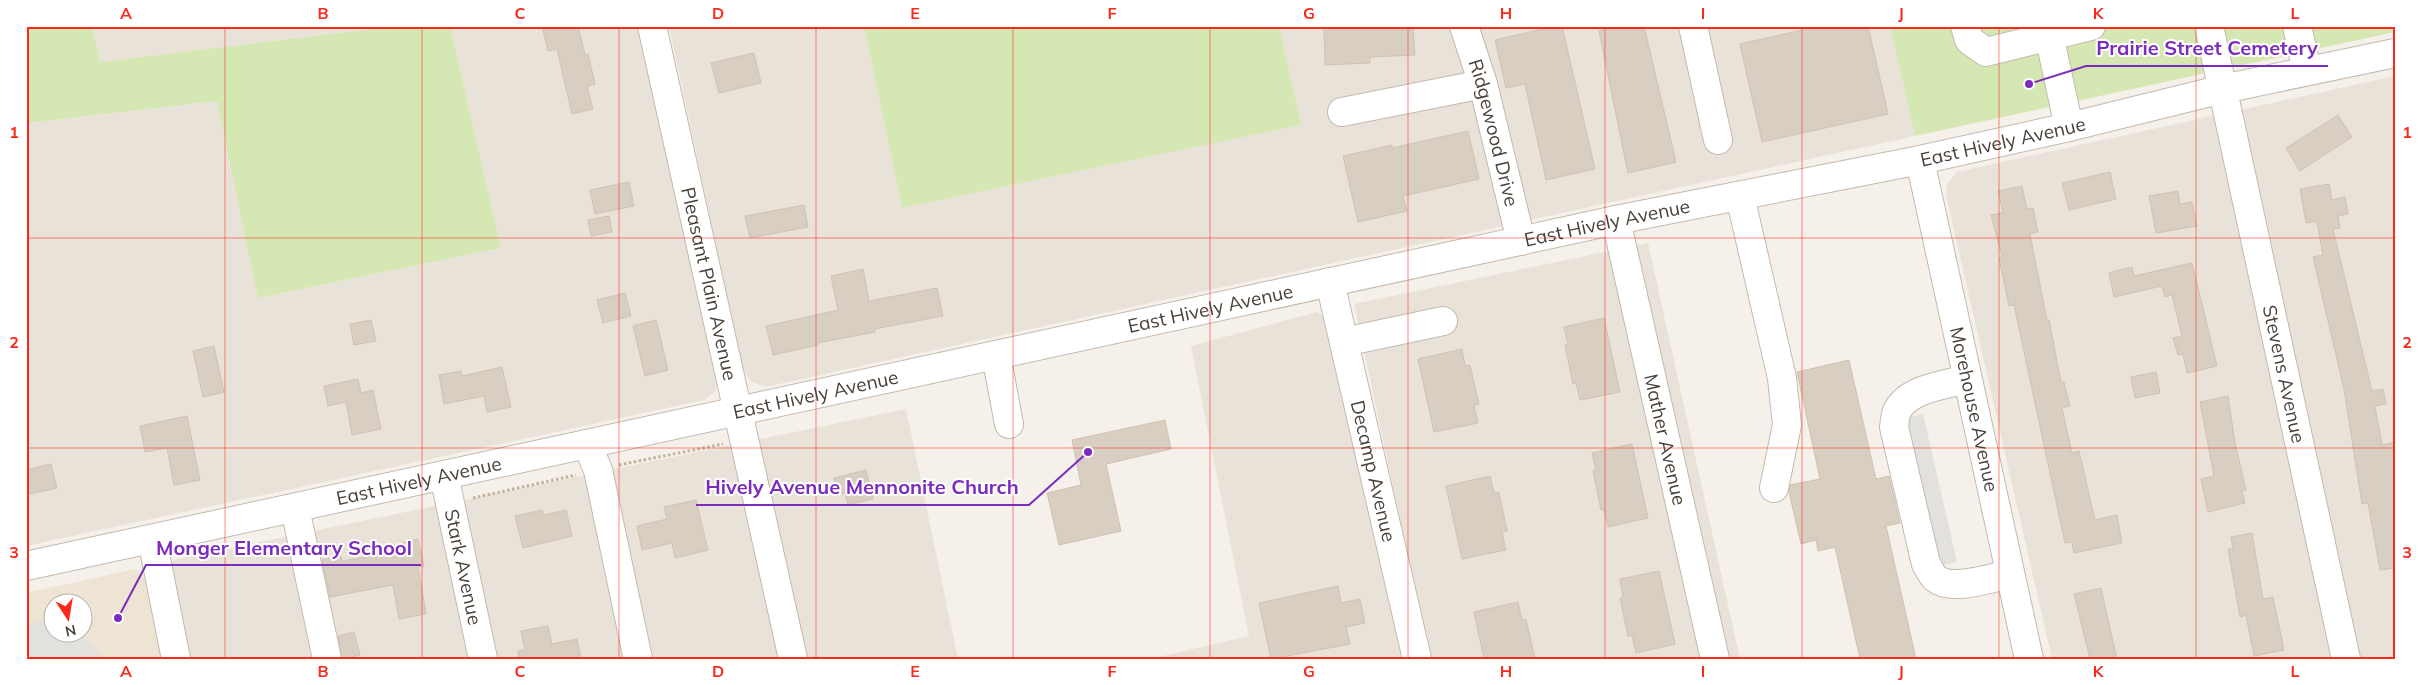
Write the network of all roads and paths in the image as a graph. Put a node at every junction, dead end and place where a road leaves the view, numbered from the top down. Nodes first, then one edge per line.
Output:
1 (652, 26) edge
2 (1464, 26) edge
3 (1693, 26) edge
4 (1965, 26) edge
5 (2091, 26) edge
6 (2209, 26) edge
7 (2298, 26) edge
8 (2048, 31) edge
9 (2395, 53) edge
10 (2307, 71) junction
11 (1483, 84) junction
12 (2222, 89) junction
13 (1342, 112) dead end
14 (2069, 127) junction
15 (1718, 140) dead end
16 (1920, 160) junction
17 (1740, 196) junction
18 (1616, 220) junction
19 (1521, 241) junction
20 (1330, 282) junction
21 (1443, 322) dead end
22 (1344, 342) junction
23 (996, 355) junction
24 (1967, 379) junction
25 (737, 412) junction
26 (1009, 424) dead end
27 (588, 444) junction
28 (444, 475) junction
29 (1774, 488) dead end
30 (295, 508) junction
31 (152, 539) junction
32 (26, 566) edge
33 (2010, 574) junction
34 (176, 659) edge
35 (327, 659) edge
36 (483, 659) edge
37 (638, 659) edge
38 (793, 659) edge
39 (1417, 659) edge
40 (1715, 659) edge
41 (2029, 659) edge
42 (2346, 659) edge

1 - 25 street, Pleasant Plain Avenue
2 - 11 street, Ridgewood Drive
3 - 15 street
4 - 8 street
5 - 8 street
6 - 12 street, Stevens Avenue
7 - 10 street
8 - 14 street
9 - 10 street, East Hively Avenue
10 - 12 street, East Hively Avenue
11 - 13 street
11 - 19 street, Ridgewood Drive
12 - 14 street, East Hively Avenue
12 - 42 street, Stevens Avenue
14 - 16 street, East Hively Avenue
16 - 17 street, East Hively Avenue
16 - 24 street, Morehouse Avenue
17 - 18 street, East Hively Avenue
17 - 29 street
18 - 19 street, East Hively Avenue
18 - 40 street, Mather Avenue
19 - 20 street, East Hively Avenue
20 - 22 street, Decamp Avenue
20 - 23 street, East Hively Avenue
21 - 22 street
22 - 39 street, Decamp Avenue
23 - 25 street, East Hively Avenue
23 - 26 street
24 - 33 street, Morehouse Avenue
24 - 33 street
25 - 27 street, East Hively Avenue
25 - 38 street, Pleasant Plain Avenue
27 - 28 street, East Hively Avenue
27 - 37 street
28 - 30 street, East Hively Avenue
28 - 36 street, Stark Avenue
30 - 31 street, East Hively Avenue
30 - 35 street
31 - 32 street, East Hively Avenue
31 - 34 street
33 - 41 street, Morehouse Avenue

